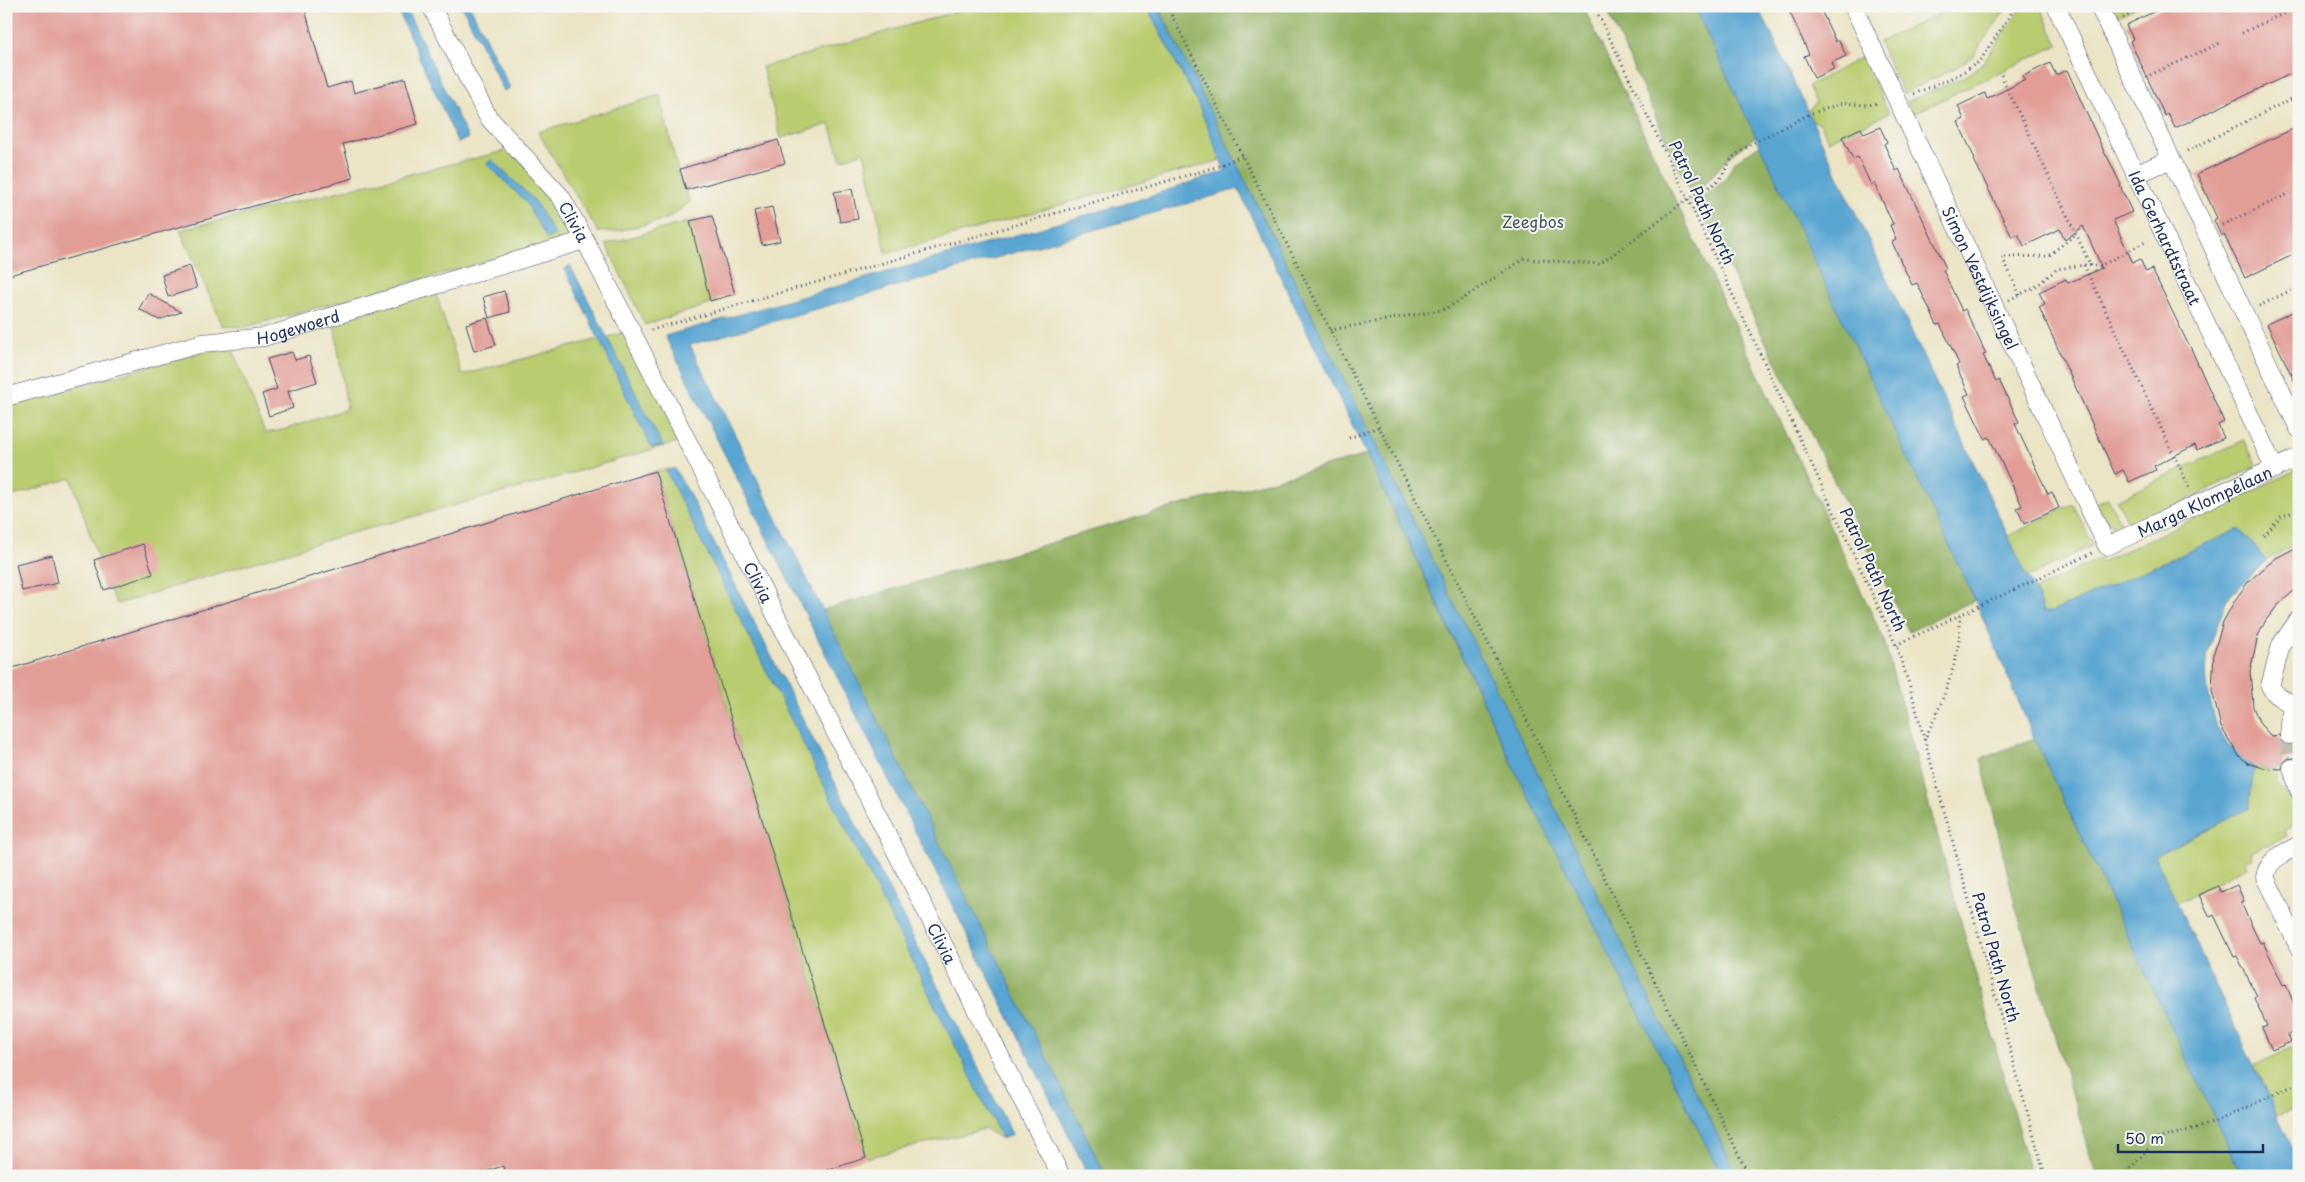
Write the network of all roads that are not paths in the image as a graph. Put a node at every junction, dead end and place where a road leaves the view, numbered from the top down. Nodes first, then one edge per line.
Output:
1 (431, 6) edge
2 (1853, 6) edge
3 (2056, 6) edge
4 (2099, 6) edge
5 (2171, 159) junction
6 (2135, 175) junction
7 (586, 240) junction
8 (6, 397) edge
9 (2299, 429) edge
10 (2299, 457) edge
11 (2275, 469) junction
12 (2108, 546) joint
13 (2299, 619) edge
14 (2296, 704) edge
15 (2289, 735) tunnel mouth
16 (2292, 768) tunnel mouth
17 (2299, 790) edge
18 (2299, 845) edge
19 (2299, 947) edge
20 (1061, 1176) edge

1 - 7 street, Clivia
2 - 12 street, Simon Vestdijksingel
3 - 6 street, Ida Gerhardtstraat
4 - 5 street
5 - 6 street
5 - 9 street
6 - 11 street, Ida Gerhardtstraat
7 - 8 street, Hogewoerd
7 - 20 street, Clivia
10 - 11 street, Marga Klompélaan
11 - 12 street, Marga Klompélaan
13 - 14 street
14 - 15 street
16 - 17 street
18 - 19 street

